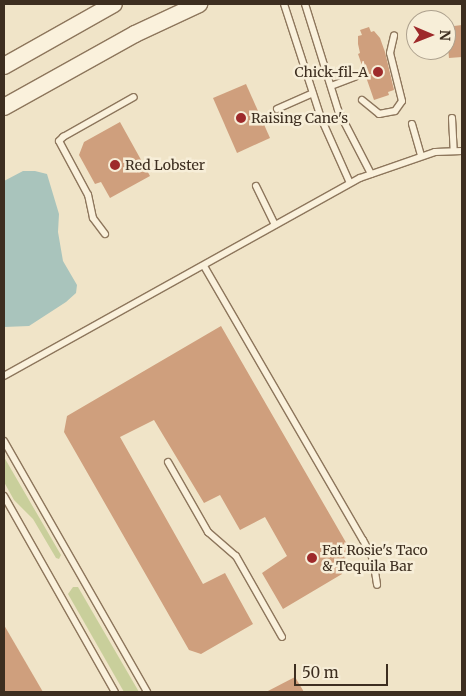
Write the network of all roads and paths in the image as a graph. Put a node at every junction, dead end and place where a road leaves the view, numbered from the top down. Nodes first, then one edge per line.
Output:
1 (114, 4) edge
2 (199, 4) edge
3 (284, 4) edge
4 (305, 4) edge
5 (394, 35) dead end
6 (4, 66) edge
7 (355, 77) dead end
8 (331, 86) junction
9 (313, 93) junction
10 (134, 97) dead end
11 (362, 100) dead end
12 (4, 107) edge
13 (277, 109) dead end
14 (452, 118) dead end
15 (412, 124) dead end
16 (454, 151) junction
17 (462, 151) edge
18 (421, 156) junction
19 (371, 174) junction
20 (350, 183) junction
21 (256, 186) dead end
22 (276, 225) junction
23 (105, 234) dead end
24 (204, 266) junction
25 (4, 376) edge
26 (4, 441) edge
27 (168, 462) dead end
28 (4, 496) edge
29 (377, 585) dead end
30 (282, 637) dead end
31 (115, 692) edge
32 (147, 692) edge

1 - 6 main road
2 - 12 main road
3 - 9 lane
4 - 8 lane
5 - 11 lane
7 - 8 lane
8 - 19 lane
9 - 13 lane
9 - 20 lane
10 - 23 lane
14 - 16 lane
15 - 18 lane
16 - 17 lane
16 - 18 lane
18 - 19 lane
19 - 20 lane
20 - 22 lane
21 - 22 lane
22 - 24 lane
24 - 25 lane
24 - 29 lane
26 - 32 lane
27 - 30 lane
28 - 31 lane

